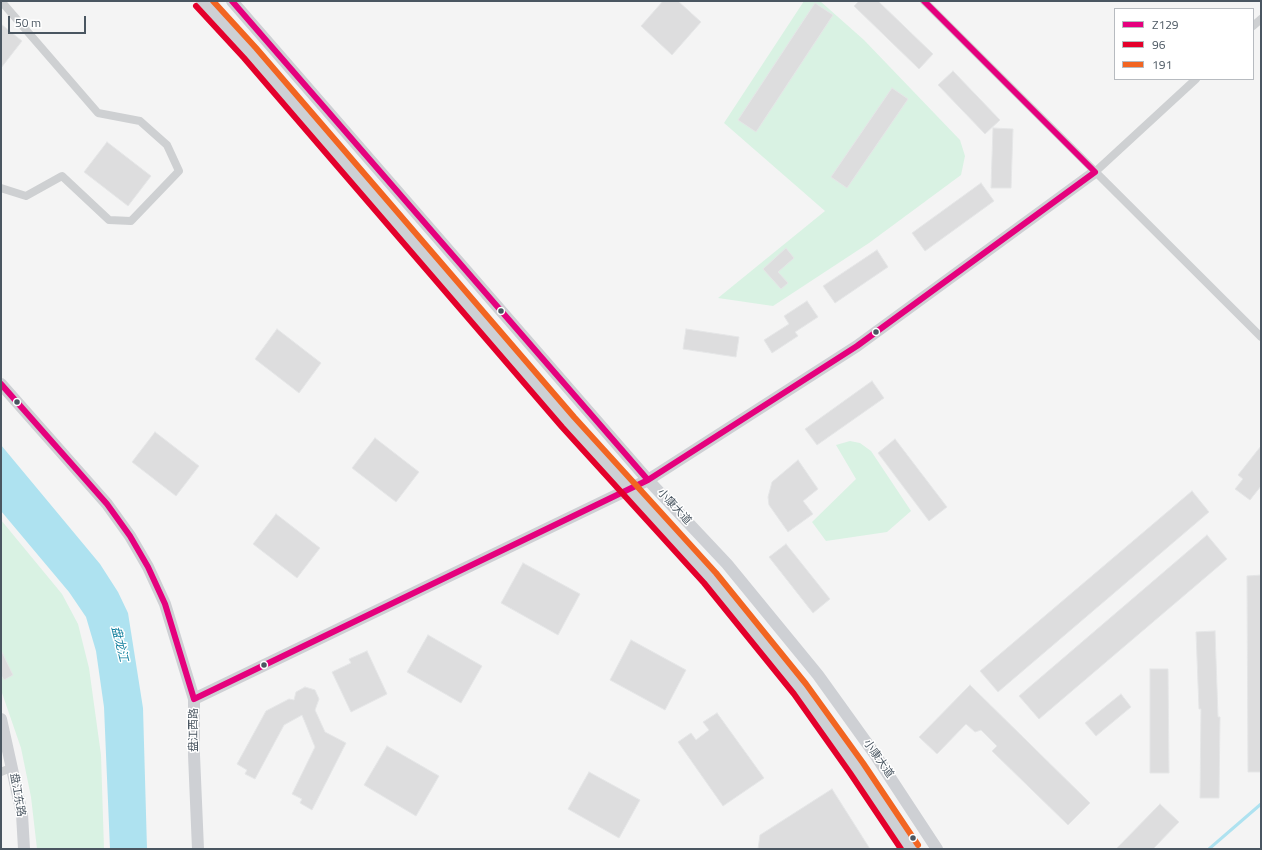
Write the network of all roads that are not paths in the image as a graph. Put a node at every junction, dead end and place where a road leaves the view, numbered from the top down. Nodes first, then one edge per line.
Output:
1 (1, 1) edge
2 (202, 1) edge
3 (232, 1) edge
4 (924, 1) edge
5 (1195, 80) edge
6 (1095, 172) junction
7 (1, 188) edge
8 (1261, 337) edge
9 (1, 384) edge
10 (648, 480) junction
11 (628, 489) junction
12 (194, 699) junction
13 (1, 719) edge
14 (13, 767) junction
15 (1, 772) edge
16 (24, 849) edge
17 (198, 849) edge
18 (911, 849) edge
19 (937, 849) edge

1 - 7 street
2 - 11 main road, 小康大道
3 - 10 main road, 小康大道
4 - 6 street
5 - 6 street
6 - 8 street
6 - 10 main road
9 - 12 main road, 盘江西路
10 - 11 main road
10 - 19 main road, 小康大道
11 - 12 main road
11 - 18 main road, 小康大道
12 - 17 main road, 盘江西路
13 - 14 main road, 盘江东路
14 - 15 street
14 - 16 main road, 盘江东路

